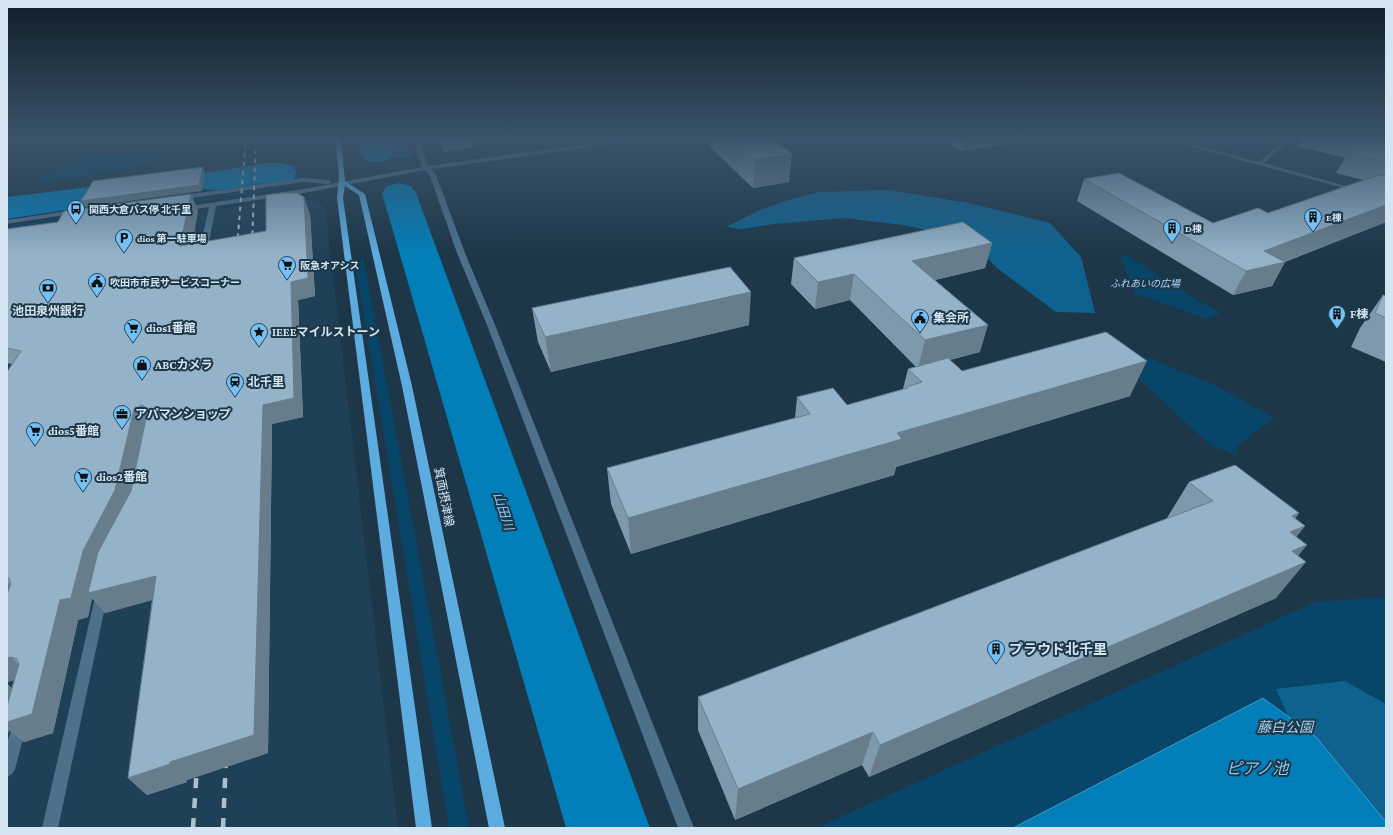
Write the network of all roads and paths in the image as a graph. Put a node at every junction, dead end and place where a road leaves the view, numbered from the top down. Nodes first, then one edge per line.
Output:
1 (343, 177) edge
2 (373, 177) edge
3 (434, 177) edge
4 (1308, 177) edge
5 (343, 182) junction
6 (1364, 192) edge
7 (171, 199) edge
8 (213, 205) junction
9 (175, 210) edge
10 (85, 211) edge
11 (7, 222) edge
12 (203, 252) edge
13 (105, 579) edge
14 (22, 713) edge
15 (7, 769) edge
16 (50, 828) edge
17 (424, 828) edge
18 (498, 828) edge
19 (686, 828) edge

1 - 5 main road
2 - 5 street
3 - 19 street
4 - 6 street
5 - 7 street
5 - 8 street
5 - 17 main road
5 - 18 main road, 箕面摂津線
8 - 9 street
8 - 12 street
10 - 11 street
13 - 16 street
14 - 15 street

